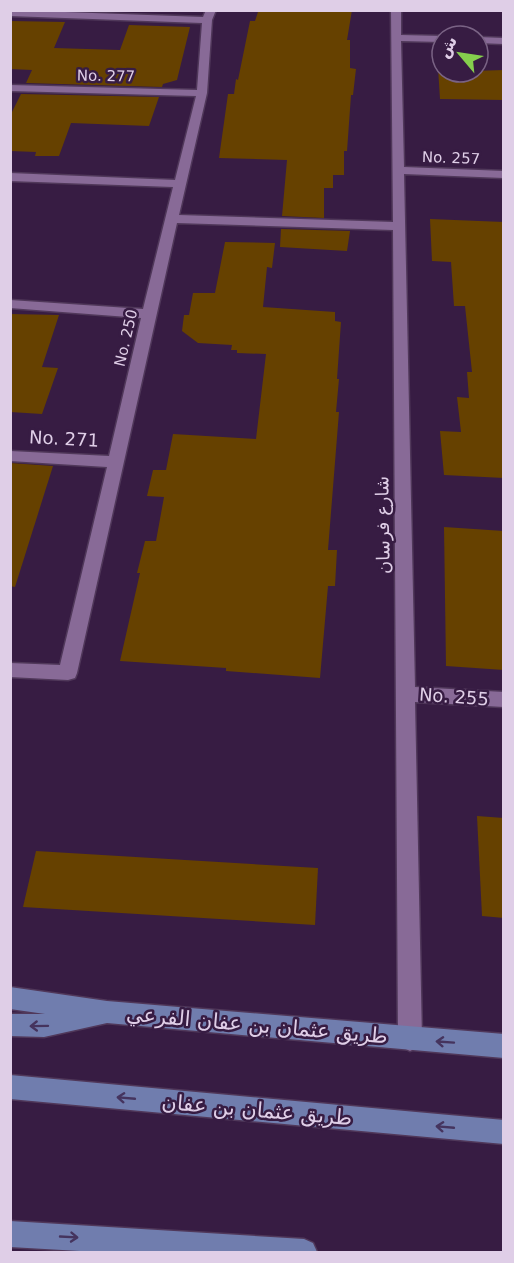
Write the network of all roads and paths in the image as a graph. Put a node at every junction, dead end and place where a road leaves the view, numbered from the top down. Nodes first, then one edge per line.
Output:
1 (396, 10) edge
2 (10, 13) edge
3 (209, 15) edge
4 (396, 38) junction
5 (430, 39) edge
6 (10, 88) edge
7 (202, 93) junction
8 (398, 170) junction
9 (504, 175) edge
10 (10, 177) edge
11 (181, 184) junction
12 (172, 219) junction
13 (399, 226) junction
14 (10, 304) edge
15 (149, 314) junction
16 (10, 456) edge
17 (116, 462) junction
18 (10, 670) edge
19 (405, 694) junction
20 (504, 700) edge
21 (10, 998) edge
22 (107, 1012) junction
23 (10, 1025) edge
24 (410, 1039) junction
25 (504, 1046) edge
26 (10, 1087) edge
27 (504, 1132) edge
28 (10, 1234) edge
29 (126, 1246) edge
30 (304, 1252) edge

1 - 4 street, شارع فرسان
2 - 3 street
3 - 7 street, No. 250
4 - 5 street
4 - 8 street, شارع فرسان
6 - 7 street, No. 277
7 - 11 street, No. 250
8 - 9 street, No. 257
8 - 13 street, شارع فرسان
10 - 11 street
11 - 12 street, No. 250
12 - 13 street
12 - 15 street, No. 250
13 - 19 street, شارع فرسان
14 - 15 street
15 - 17 street, No. 250
16 - 17 street, No. 271
17 - 18 street, No. 250
19 - 20 street, No. 255
19 - 24 street, شارع فرسان
21 - 22 main road, طريق عثمان بن عفان الفرعي
22 -> 23 main road
22 - 24 main road, طريق عثمان بن عفان الفرعي
25 -> 24 main road, طريق عثمان بن عفان الفرعي
27 -> 26 main road, طريق عثمان بن عفان
28 -> 29 main road
29 - 30 main road

